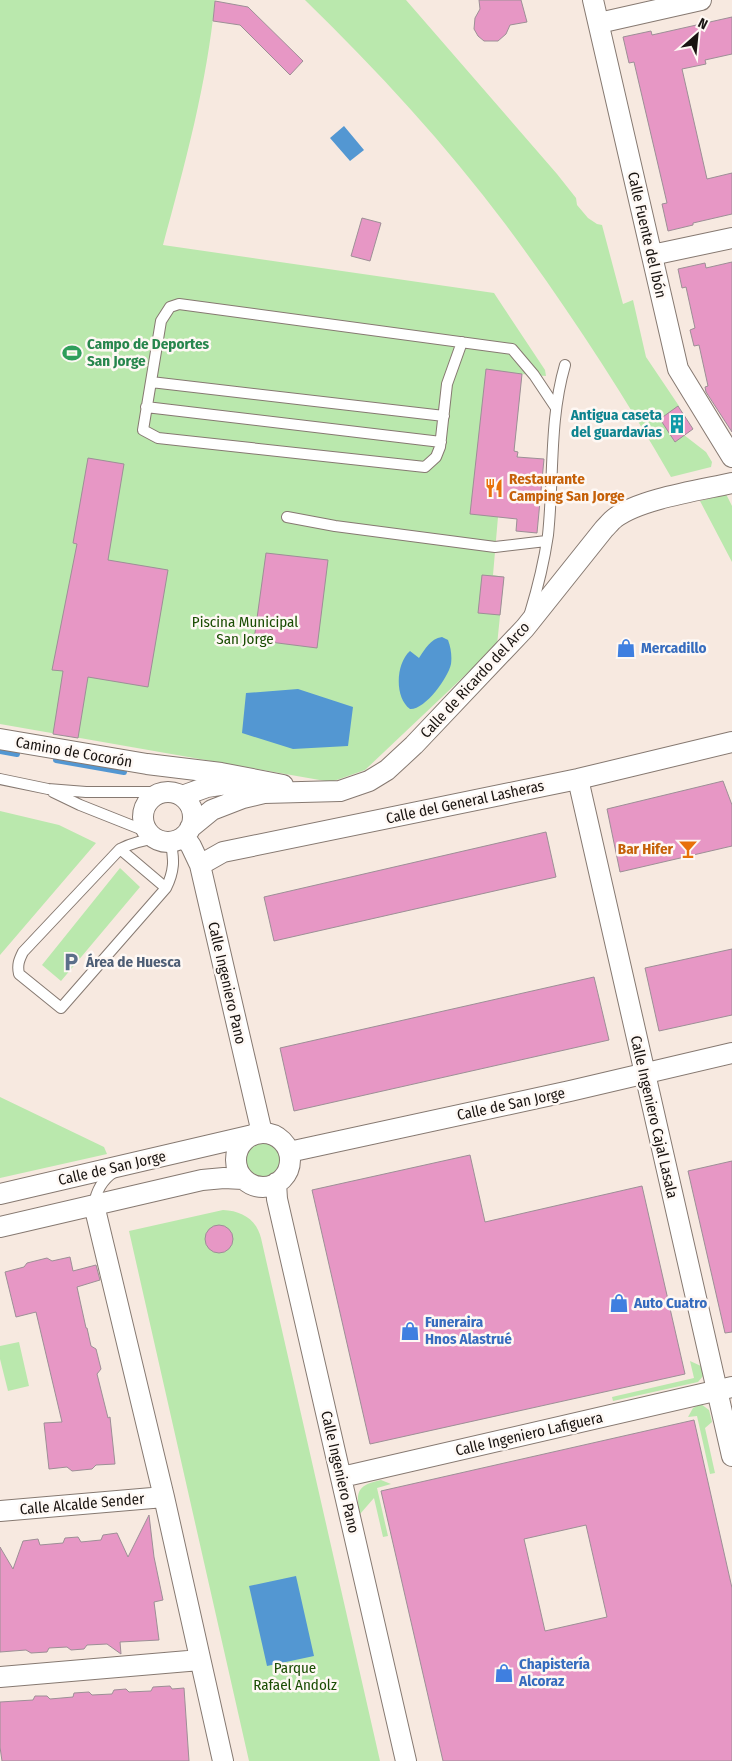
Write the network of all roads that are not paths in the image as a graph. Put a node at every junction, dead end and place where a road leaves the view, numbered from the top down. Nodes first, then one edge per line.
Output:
1 (593, 0) edge
2 (701, 0) edge
3 (599, 23) junction
4 (732, 238) edge
5 (652, 255) junction
6 (462, 342) junction
7 (565, 365) dead end
8 (151, 382) junction
9 (146, 407) junction
10 (556, 408) junction
11 (444, 416) junction
12 (441, 442) junction
13 (732, 457) edge
14 (732, 483) edge
15 (287, 517) dead end
16 (546, 541) junction
17 (525, 628) junction
18 (0, 739) edge
19 (732, 742) edge
20 (147, 764) junction
21 (0, 779) edge
22 (578, 779) junction
23 (258, 780) junction
24 (48, 789) junction
25 (312, 791) junction
26 (171, 793) junction
27 (170, 835) junction
28 (120, 849) junction
29 (200, 865) junction
30 (166, 888) junction
31 (732, 1053) edge
32 (644, 1074) junction
33 (257, 1134) junction
34 (289, 1152) junction
35 (123, 1166) junction
36 (244, 1179) junction
37 (276, 1184) junction
38 (0, 1194) edge
39 (94, 1205) junction
40 (0, 1227) edge
41 (725, 1389) edge
42 (732, 1456) edge
43 (342, 1477) junction
44 (164, 1497) junction
45 (0, 1511) edge
46 (200, 1660) junction
47 (0, 1677) edge
48 (223, 1761) edge
49 (406, 1761) edge

1 - 3 street, Calle Fuente del Ibón
2 - 3 street
3 - 5 street, Calle Fuente del Ibón
4 - 5 street
5 - 13 street, Calle Fuente del Ibón
6 - 8 lane
6 - 10 lane
6 - 11 lane
7 - 10 lane
8 - 9 lane
8 - 11 lane
9 - 12 lane
9 - 12 lane
10 - 16 lane
11 - 12 lane
14 - 17 street, Calle de Ricardo del Arco
15 - 16 lane
16 - 17 lane
17 - 25 street, Calle de Ricardo del Arco
18 - 20 street, Camino de Cocorón
19 - 22 street, Calle del General Lasheras
20 - 23 street, Camino de Cocorón
20 - 26 street, Camino de Cocorón
21 - 24 lane
22 - 29 street, Calle del General Lasheras
22 - 32 street, Calle Ingeniero Cajal Lasala
23 - 25 street, Camino de Cocorón
23 - 26 street, Camino de Cocorón
24 - 26 lane
24 - 27 lane
25 - 27 street, Calle de Ricardo del Arco
26 - 27 street
26 - 27 street
27 - 28 lane
27 - 29 street, Calle Ingeniero Pano
27 - 30 lane
28 - 30 lane
28 - 30 lane
29 - 33 street, Calle Ingeniero Pano
31 - 32 street, Calle de San Jorge
32 - 34 street, Calle de San Jorge
32 - 41 street, Calle Ingeniero Cajal Lasala
33 - 34 street
33 - 35 street, Calle de San Jorge
33 - 36 street
34 - 37 street
35 - 38 street, Calle de San Jorge
35 - 39 lane
36 - 37 street
36 - 39 street
37 - 43 street, Calle Ingeniero Pano
39 - 40 street
39 - 44 street
41 - 42 street, Calle Ingeniero Cajal Lasala
41 - 43 street, Calle Ingeniero Lafiguera
43 - 49 street, Calle Ingeniero Pano
44 - 45 street, Calle Alcalde Sender
44 - 46 street
46 - 47 street
46 - 48 street

